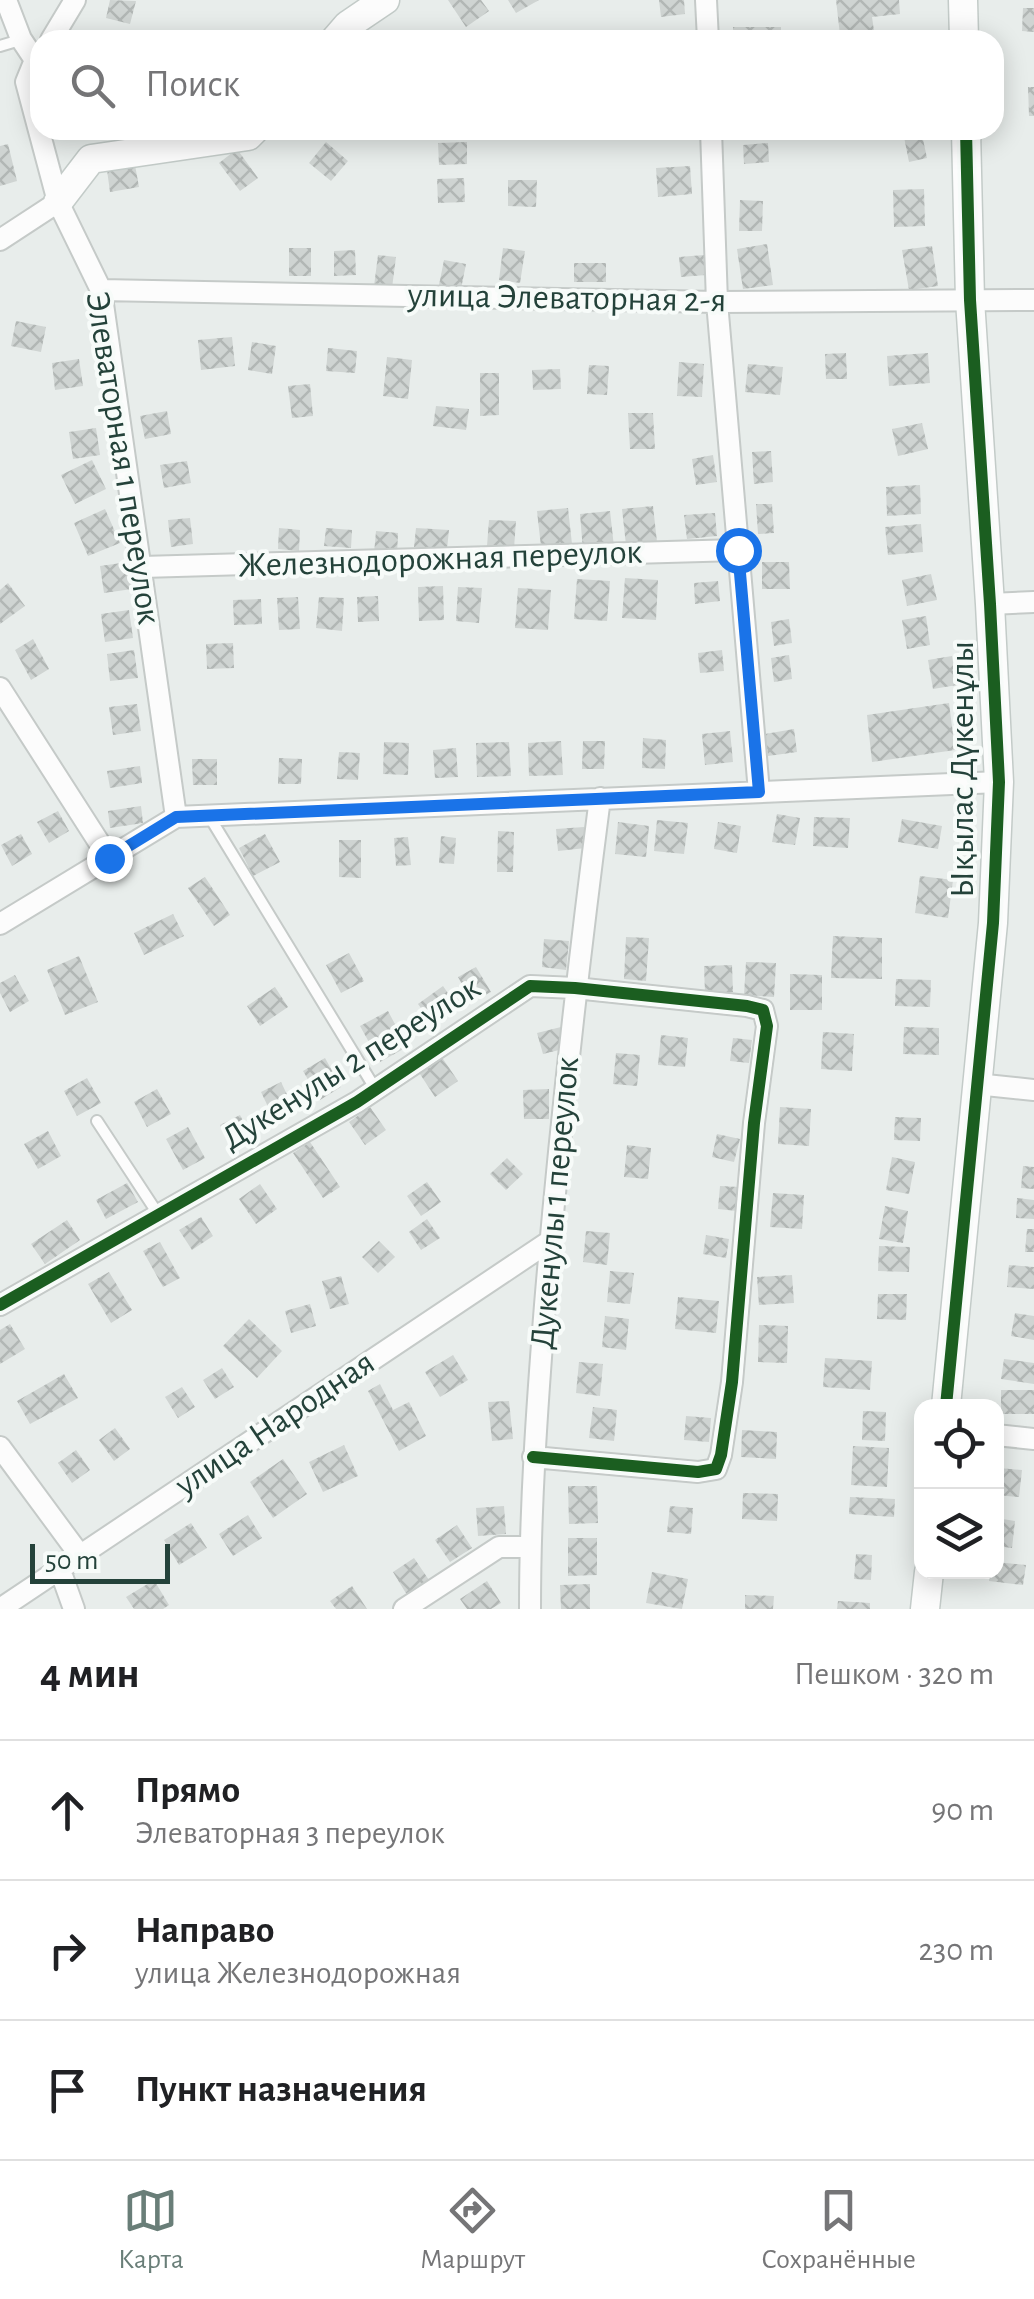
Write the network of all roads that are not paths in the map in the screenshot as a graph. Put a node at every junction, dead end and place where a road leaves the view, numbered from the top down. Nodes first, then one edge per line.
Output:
1 (6, 0) edge
2 (74, 0) edge
3 (385, 0) edge
4 (706, 0) edge
5 (963, 0) edge
6 (346, 22) edge
7 (57, 30) edge
8 (708, 30) edge
9 (964, 30) edge
10 (22, 39) junction
11 (0, 46) edge
12 (30, 49) edge
13 (30, 73) edge
14 (30, 97) edge
15 (41, 140) edge
16 (221, 140) edge
17 (711, 140) edge
18 (966, 140) edge
19 (58, 202) junction
20 (0, 240) edge
21 (100, 290) junction
22 (970, 300) junction
23 (1034, 300) edge
24 (717, 302) junction
25 (738, 550) junction
26 (142, 567) junction
27 (1034, 602) edge
28 (990, 604) junction
29 (0, 688) edge
30 (999, 782) junction
31 (759, 792) junction
32 (600, 798) junction
33 (209, 816) junction
34 (176, 817) junction
35 (109, 858) junction
36 (0, 924) edge
37 (575, 988) junction
38 (976, 1084) junction
39 (376, 1090) junction
40 (1034, 1090) edge
41 (97, 1121) dead end
42 (158, 1215) junction
43 (550, 1240) junction
44 (0, 1306) edge
45 (947, 1399) edge
46 (1004, 1435) edge
47 (1034, 1439) edge
48 (0, 1447) edge
49 (533, 1457) junction
50 (530, 1547) junction
51 (80, 1554) junction
52 (60, 1570) junction
53 (928, 1579) edge
54 (0, 1609) edge
55 (74, 1609) edge
56 (404, 1609) edge
57 (530, 1609) edge
58 (925, 1609) edge

1 - 10 street
2 - 7 street
3 - 6 street
4 - 8 street
5 - 9 street
10 - 11 lane
10 - 12 street
13 - 14 street, Элеваторная 1 переулок
15 - 19 street, Элеваторная 1 переулок
16 - 19 street
17 - 24 street
18 - 22 street, Ықылас Дүкенұлы
19 - 20 street
19 - 21 street, Элеваторная 1 переулок
21 - 24 street, улица Элеваторная 2-я
21 - 26 street, Элеваторная 1 переулок
22 - 23 street, улица Элеваторная 2-я
22 - 24 street, улица Элеваторная 2-я
22 - 28 street, Ықылас Дүкенұлы
24 - 25 street
25 - 26 street, Железнодорожная переулок
25 - 31 street
26 - 34 street, Элеваторная 1 переулок
27 - 28 street
28 - 30 street, Ықылас Дүкенұлы
29 - 35 street
30 - 31 street
30 - 38 street, Ықылас Дүкенұлы
31 - 32 street
32 - 33 street
32 - 37 street, Дукенулы 1 переулок
33 - 34 street
33 - 39 lane
34 - 35 street
35 - 36 street
37 - 39 street, Дукенулы 2 переулок
37 - 43 street, Дукенулы 1 переулок
37 - 49 street, Дукенулы 2 переулок
38 - 40 street
38 - 45 street, Ықылас Дүкенұлы
39 - 42 street, Дукенулы 2 переулок
41 - 42 lane
42 - 44 street, Дукенулы 2 переулок
43 - 49 street, Дукенулы 1 переулок
43 - 51 street, улица Народная
46 - 47 street
48 - 51 street
49 - 50 street, Дукенулы 1 переулок
50 - 56 street
50 - 57 street, Дукенулы 1 переулок
51 - 52 street, улица Народная
52 - 54 street, улица Народная
52 - 55 street
53 - 58 street

